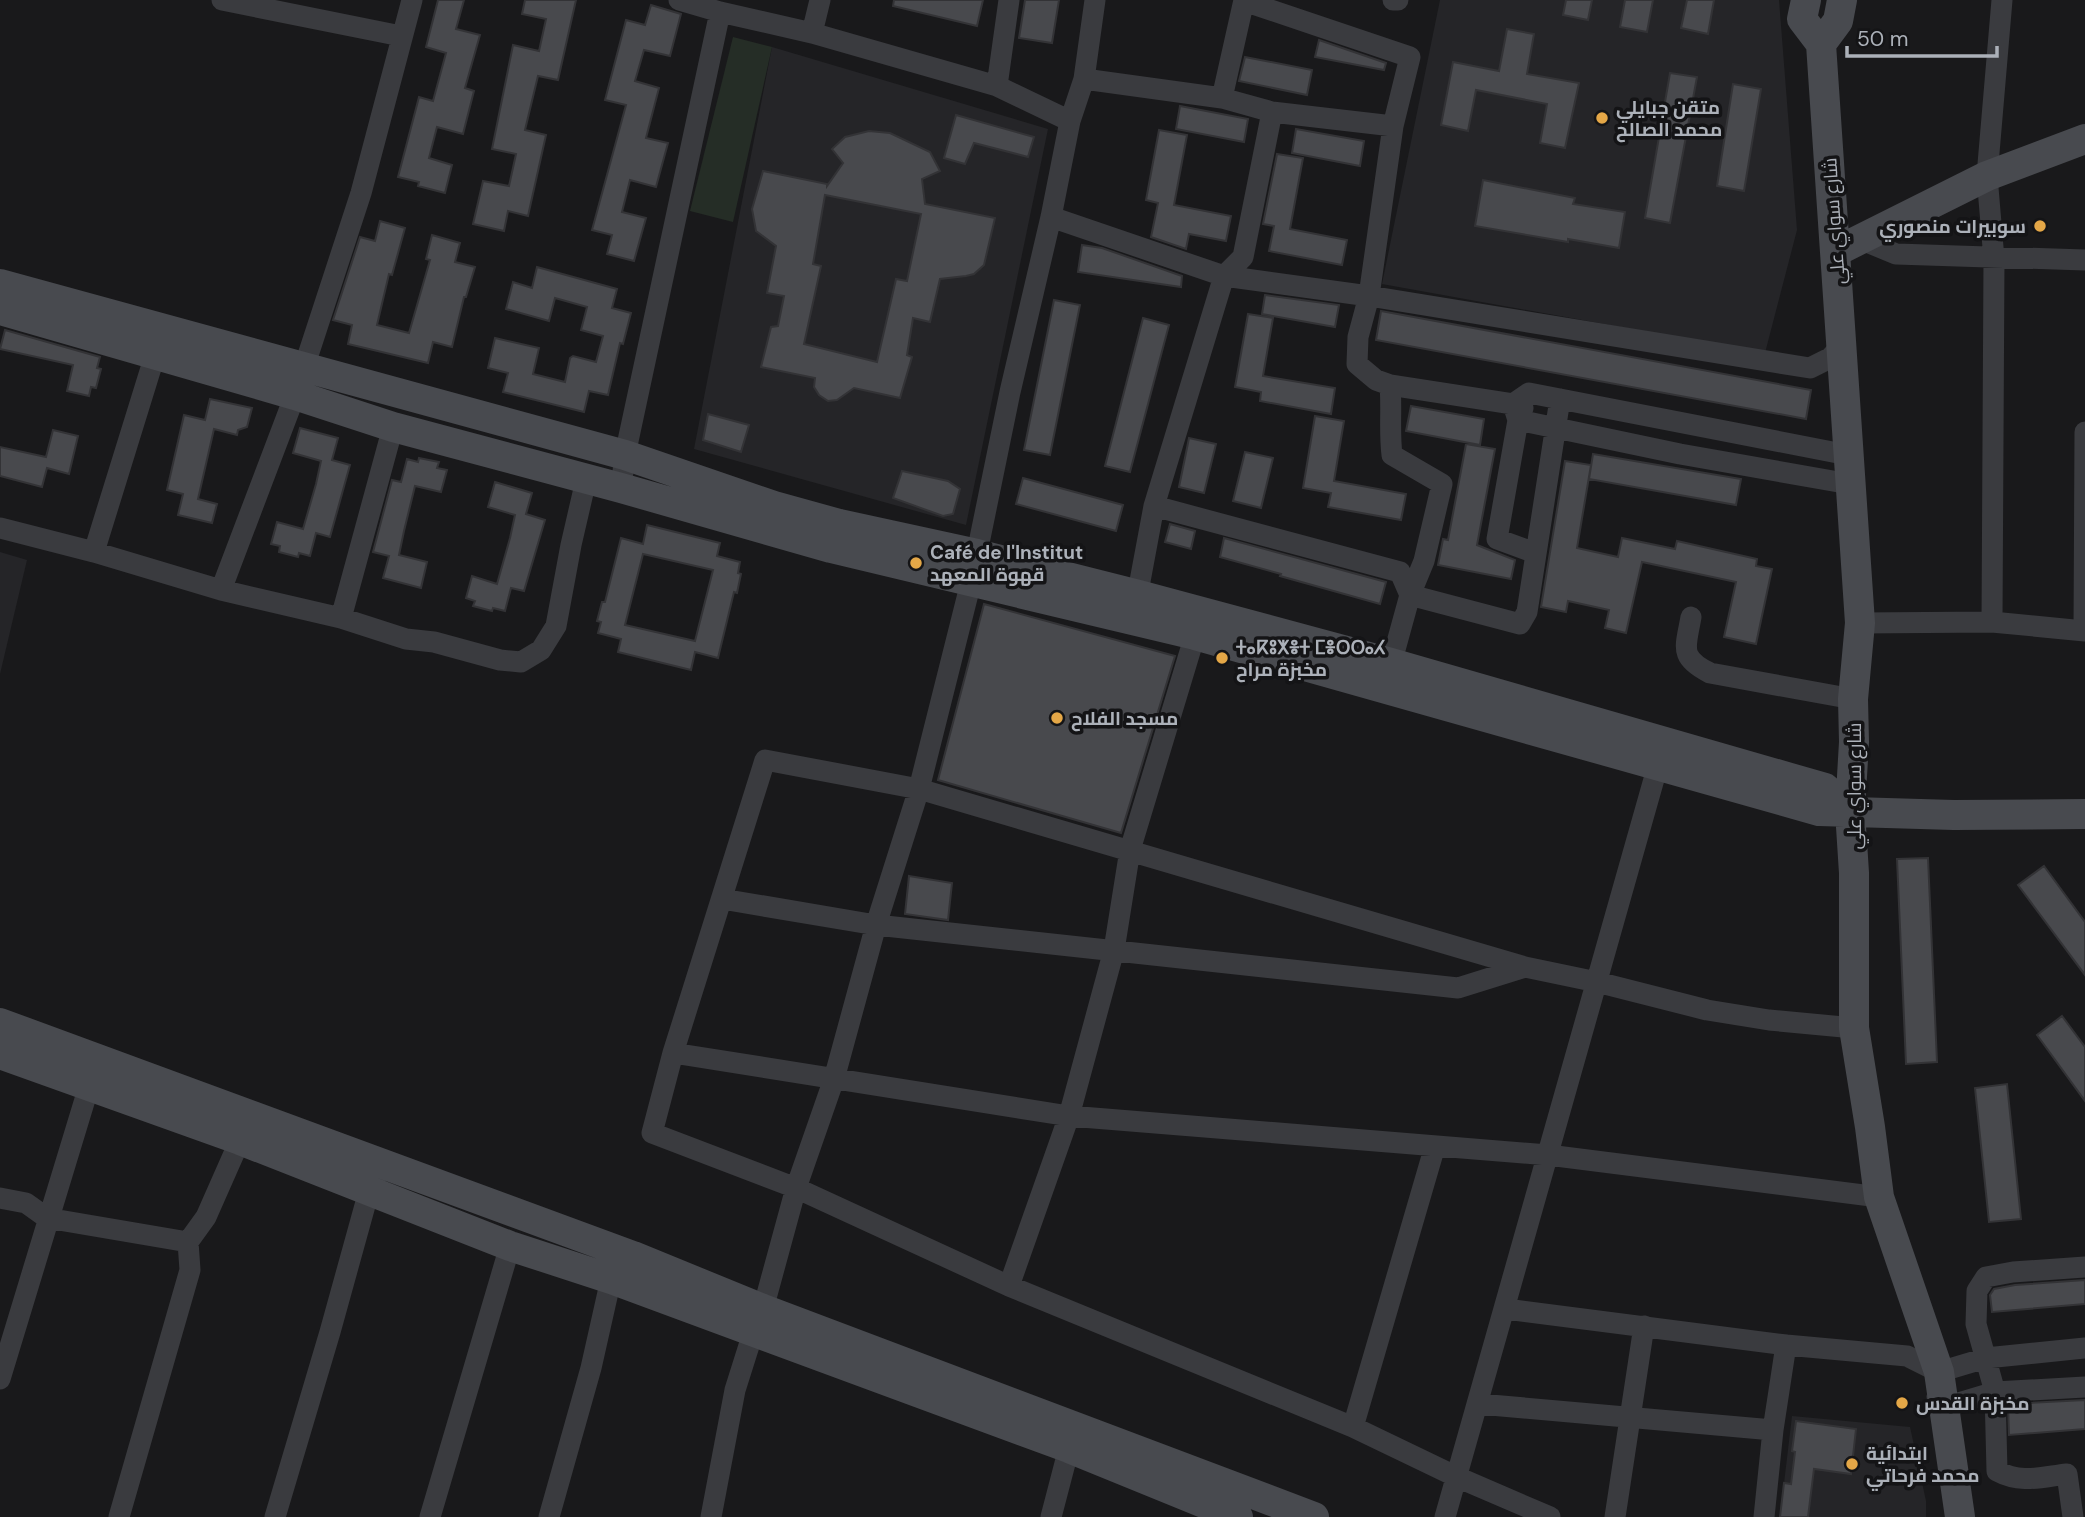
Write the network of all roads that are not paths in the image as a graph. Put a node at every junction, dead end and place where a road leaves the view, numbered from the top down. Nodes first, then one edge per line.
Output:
1 (222, 0) edge
2 (412, 0) edge
3 (679, 0) edge
4 (820, 0) edge
5 (1009, 0) edge
6 (1095, 0) edge
7 (1392, 0) edge
8 (1398, 0) edge
9 (1806, 0) edge
10 (1842, 0) edge
11 (2003, 0) edge
12 (1244, 1) edge
13 (756, 10) edge
14 (720, 12) junction
15 (812, 33) junction
16 (401, 36) junction
17 (1821, 44) junction
18 (1084, 79) junction
19 (997, 86) junction
20 (1222, 98) junction
21 (1272, 112) junction
22 (1070, 121) junction
23 (1393, 126) junction
24 (2085, 139) edge
25 (1987, 176) junction
26 (1051, 217) junction
27 (1849, 245) junction
28 (1994, 259) junction
29 (2085, 260) edge
30 (1224, 276) junction
31 (1369, 296) junction
32 (4, 298) edge
33 (1841, 346) junction
34 (155, 355) junction
35 (304, 366) junction
36 (1390, 385) junction
37 (295, 395) junction
38 (1560, 398) junction
39 (1520, 406) junction
40 (393, 427) junction
41 (1554, 428) junction
42 (2085, 442) edge
43 (625, 454) junction
44 (1849, 470) junction
45 (586, 480) junction
46 (621, 488) junction
47 (1154, 506) junction
48 (0, 528) edge
49 (835, 536) junction
50 (94, 552) junction
51 (1535, 553) junction
52 (974, 568) junction
53 (221, 590) junction
54 (1410, 595) junction
55 (1135, 608) junction
56 (1691, 617) dead end
57 (341, 618) junction
58 (1992, 622) junction
59 (1860, 623) junction
60 (2085, 631) edge
61 (1195, 635) junction
62 (1388, 675) junction
63 (1853, 699) junction
64 (1658, 765) junction
65 (919, 789) junction
66 (1850, 811) junction
67 (2085, 814) edge
68 (1130, 850) junction
69 (722, 899) junction
70 (876, 925) junction
71 (1114, 950) junction
72 (1525, 967) junction
73 (1597, 982) junction
74 (0, 1023) edge
75 (1854, 1028) junction
76 (673, 1053) junction
77 (0, 1054) edge
78 (93, 1072) junction
79 (834, 1079) junction
80 (1069, 1116) junction
81 (240, 1140) junction
82 (1435, 1146) junction
83 (1548, 1155) junction
84 (384, 1166) junction
85 (796, 1188) junction
86 (369, 1191) junction
87 (1879, 1197) junction
88 (0, 1198) edge
89 (47, 1218) junction
90 (188, 1242) junction
91 (510, 1246) junction
92 (2085, 1267) edge
93 (611, 1279) junction
94 (1009, 1286) junction
95 (1506, 1309) junction
96 (9, 1317) edge
97 (758, 1321) junction
98 (1644, 1326) junction
99 (1786, 1345) junction
100 (2085, 1348) edge
101 (1907, 1356) junction
102 (1986, 1358) junction
103 (1939, 1372) junction
104 (0, 1379) edge
105 (2085, 1387) edge
106 (1995, 1392) junction
107 (1479, 1404) junction
108 (1945, 1407) junction
109 (1629, 1416) junction
110 (1353, 1427) junction
111 (1773, 1430) junction
112 (1069, 1448) junction
113 (1457, 1476) junction
114 (119, 1517) edge
115 (275, 1517) edge
116 (430, 1517) edge
117 (548, 1517) edge
118 (711, 1517) edge
119 (1051, 1517) edge
120 (1238, 1517) edge
121 (1314, 1517) edge
122 (1445, 1517) edge
123 (1550, 1517) edge
124 (1615, 1517) edge
125 (1764, 1517) edge
126 (1960, 1517) edge
127 (2073, 1517) edge

1 - 16 street
2 - 16 street
3 - 14 street
4 - 15 street
5 - 19 street
6 - 18 street
7 - 8 street
9 - 17 main road, شارع سواي علي
10 - 17 main road
11 - 25 street
12 - 20 street
12 - 23 street
13 - 14 street
13 - 15 street
14 - 43 street
15 - 19 street
16 - 35 street
17 - 27 main road, شارع سواي علي
18 - 20 street
18 - 22 street
19 - 22 street
20 - 21 street
21 - 23 street
21 - 30 street
22 - 26 street
23 - 31 street
24 - 25 main road
25 - 27 main road
25 - 28 street
26 - 30 street
26 - 52 street
27 - 28 street
27 - 33 main road, شارع سواي علي
28 - 29 street
28 - 58 street
30 - 31 street
30 - 47 street
31 - 33 street
31 - 36 street
32 - 34 main road
32 - 35 main road
33 - 44 main road, شارع سواي علي
34 - 37 main road
34 - 50 street
35 - 37 street
35 - 43 main road
36 - 39 street
36 - 54 street
37 - 40 main road
37 - 53 street
38 - 39 street
38 - 41 street
38 - 44 street
39 - 41 street
39 - 51 street
40 - 45 main road
40 - 57 street
41 - 44 street
41 - 51 street
42 - 60 street
43 - 46 street
43 - 49 main road
44 - 59 main road, شارع سواي علي
45 - 46 main road
45 - 57 street
46 - 49 main road
47 - 54 street
47 - 55 street
48 - 50 street
49 - 52 main road
50 - 53 street
51 - 54 street
52 - 55 main road
52 - 65 street
53 - 57 street
54 - 62 street
55 - 61 main road
55 - 62 main road
56 - 63 street
58 - 59 street
58 - 60 street
59 - 63 main road, شارع سواي علي
61 - 62 main road
61 - 68 street
62 - 64 main road
62 - 66 main road
63 - 66 main road, شارع سواي علي
64 - 66 main road
64 - 73 street
65 - 68 street
65 - 69 street
65 - 70 street
66 - 67 main road
66 - 75 main road, شارع سواي علي
68 - 71 street
68 - 72 street
69 - 70 street
69 - 76 street
70 - 71 street
70 - 79 street
71 - 72 street
71 - 80 street
72 - 73 street
73 - 75 street
73 - 83 street
74 - 78 main road
75 - 87 main road, شارع سواي علي
76 - 79 street
76 - 85 street
77 - 78 main road
78 - 81 main road
78 - 84 main road
78 - 89 street
79 - 80 street
79 - 85 street
80 - 82 street
80 - 94 street
81 - 86 main road
81 - 90 street
82 - 83 street
82 - 110 street
83 - 87 street
83 - 95 street
84 - 86 street
84 - 97 main road
85 - 94 street
85 - 97 street
86 - 91 main road
86 - 115 street
87 - 103 main road, شارع سواي علي
88 - 89 street
89 - 90 street
89 - 96 street
90 - 114 street
91 - 93 main road
91 - 116 street
92 - 102 street
93 - 97 main road
93 - 117 street
94 - 110 street
95 - 98 street
95 - 107 street
96 - 104 street
97 - 112 main road
97 - 118 street
97 - 121 main road
98 - 99 street
98 - 109 street
99 - 101 street
99 - 111 street
100 - 102 street
101 - 103 street
101 - 108 street
102 - 103 street
102 - 106 street
103 - 108 main road, شارع سواي علي
105 - 106 street
106 - 108 street
106 - 127 street
107 - 109 street
107 - 113 street
108 - 126 main road, شارع سواي علي
109 - 111 street
109 - 124 street
110 - 113 street
111 - 125 street
112 - 119 street
112 - 120 main road
113 - 122 street
113 - 123 street

